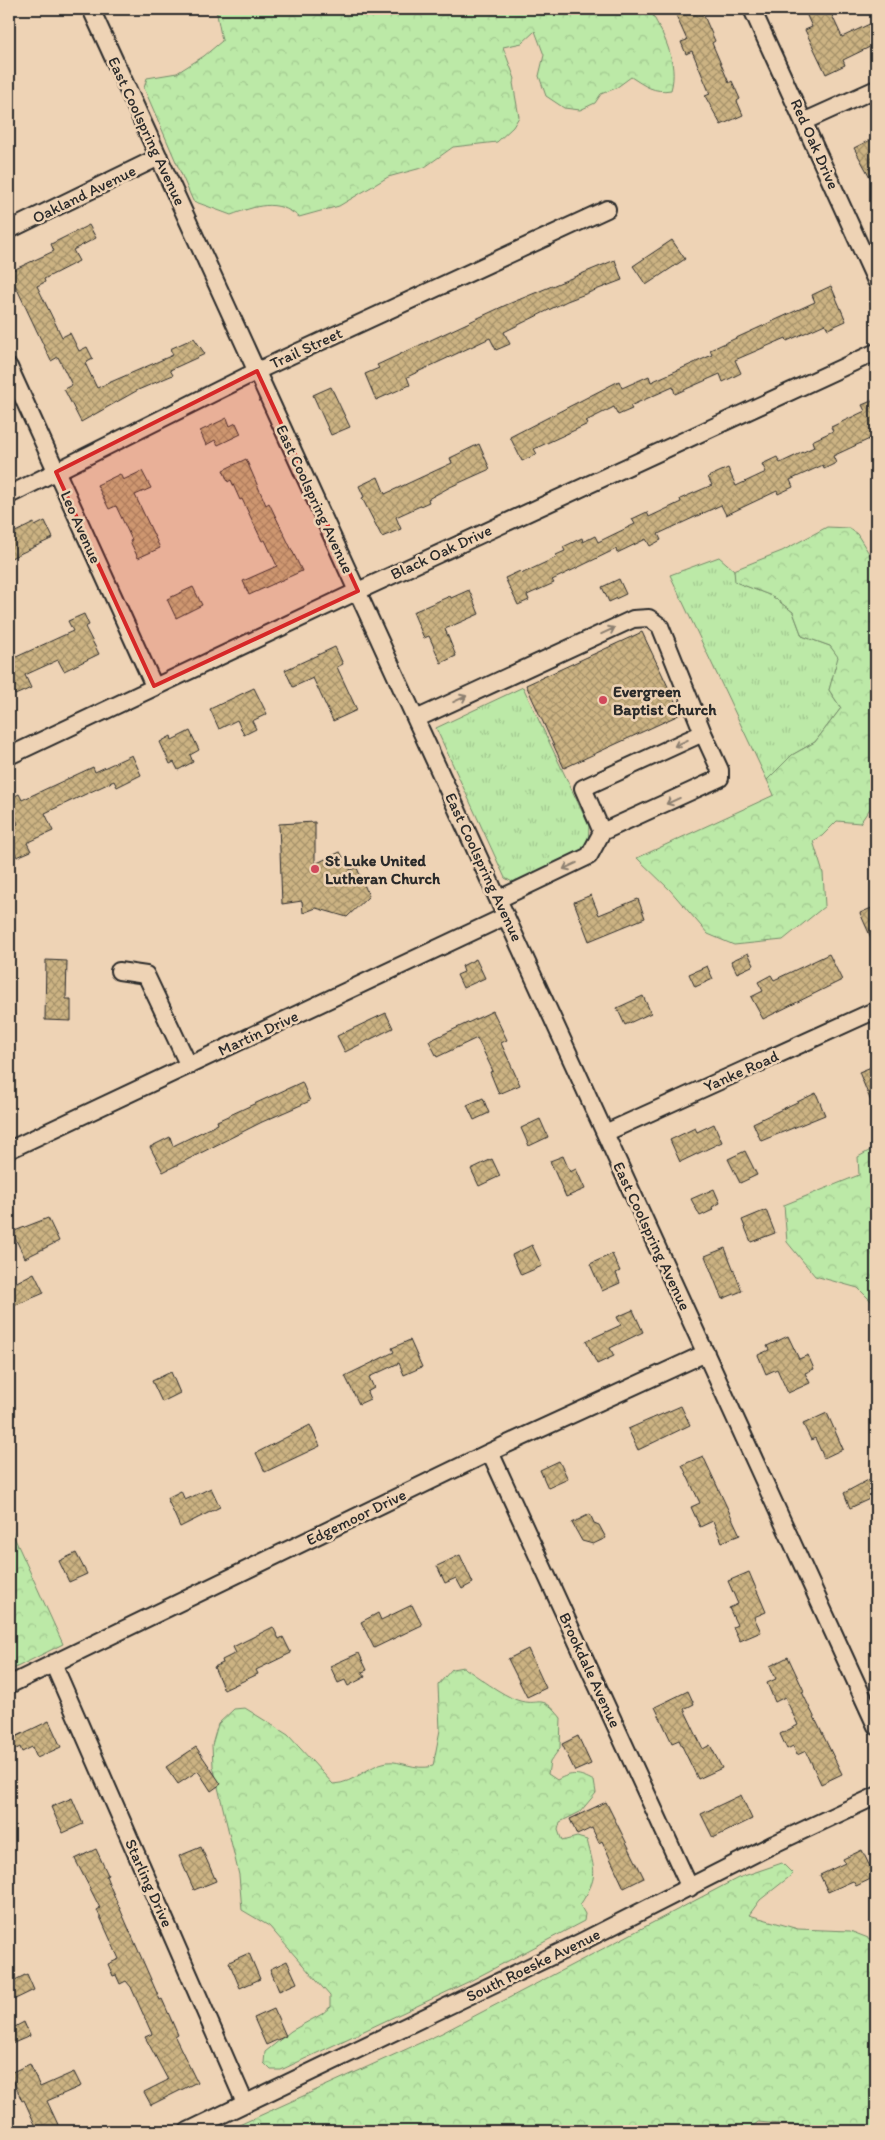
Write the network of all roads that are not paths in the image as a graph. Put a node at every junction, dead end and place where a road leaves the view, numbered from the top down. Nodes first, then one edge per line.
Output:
1 (92, 9) edge
2 (752, 9) edge
3 (876, 89) edge
4 (805, 120) junction
5 (159, 157) junction
6 (607, 209) dead end
7 (9, 230) edge
8 (876, 281) edge
9 (876, 352) edge
10 (9, 367) edge
11 (257, 371) junction
12 (56, 472) junction
13 (9, 494) edge
14 (358, 590) junction
15 (154, 686) junction
16 (416, 719) junction
17 (703, 733) junction
18 (9, 756) edge
19 (602, 832) junction
20 (499, 900) junction
21 (506, 916) junction
22 (119, 972) dead end
23 (876, 1010) edge
24 (188, 1066) junction
25 (605, 1133) junction
26 (9, 1150) edge
27 (706, 1352) junction
28 (490, 1452) junction
29 (53, 1663) junction
30 (9, 1685) edge
31 (876, 1726) edge
32 (876, 1796) edge
33 (690, 1888) junction
34 (245, 2103) junction
35 (188, 2131) edge

1 - 5 street, East Coolspring Avenue
2 - 4 street, Red Oak Drive
3 - 4 street
4 - 8 street, Red Oak Drive
5 - 7 street, Oakland Avenue
5 - 11 street, East Coolspring Avenue
6 - 11 street, Trail Street
9 - 14 street, Black Oak Drive
10 - 12 street, Leo Avenue
11 - 12 street, Trail Street
11 - 14 street, East Coolspring Avenue
12 - 13 street, Trail Street
12 - 15 street, Leo Avenue
14 - 15 street, Black Oak Drive
14 - 16 street, East Coolspring Avenue
15 - 18 street, Black Oak Drive
16 -> 17 street
16 - 20 street, East Coolspring Avenue
17 -> 19 street
17 -> 19 street
19 -> 20 street
20 - 21 street, East Coolspring Avenue
21 - 24 street, Martin Drive
21 - 25 street, East Coolspring Avenue
22 - 24 street
23 - 25 street, Yanke Road
24 - 26 street, Martin Drive
25 - 27 street, East Coolspring Avenue
27 - 28 street, Edgemoor Drive
27 - 31 street, East Coolspring Avenue
28 - 29 street, Edgemoor Drive
28 - 33 street, Brookdale Avenue
29 - 30 street, Edgemoor Drive
29 - 34 street, Starling Drive
32 - 33 street, South Roeske Avenue
33 - 34 street, South Roeske Avenue
34 - 35 street, South Roeske Avenue

